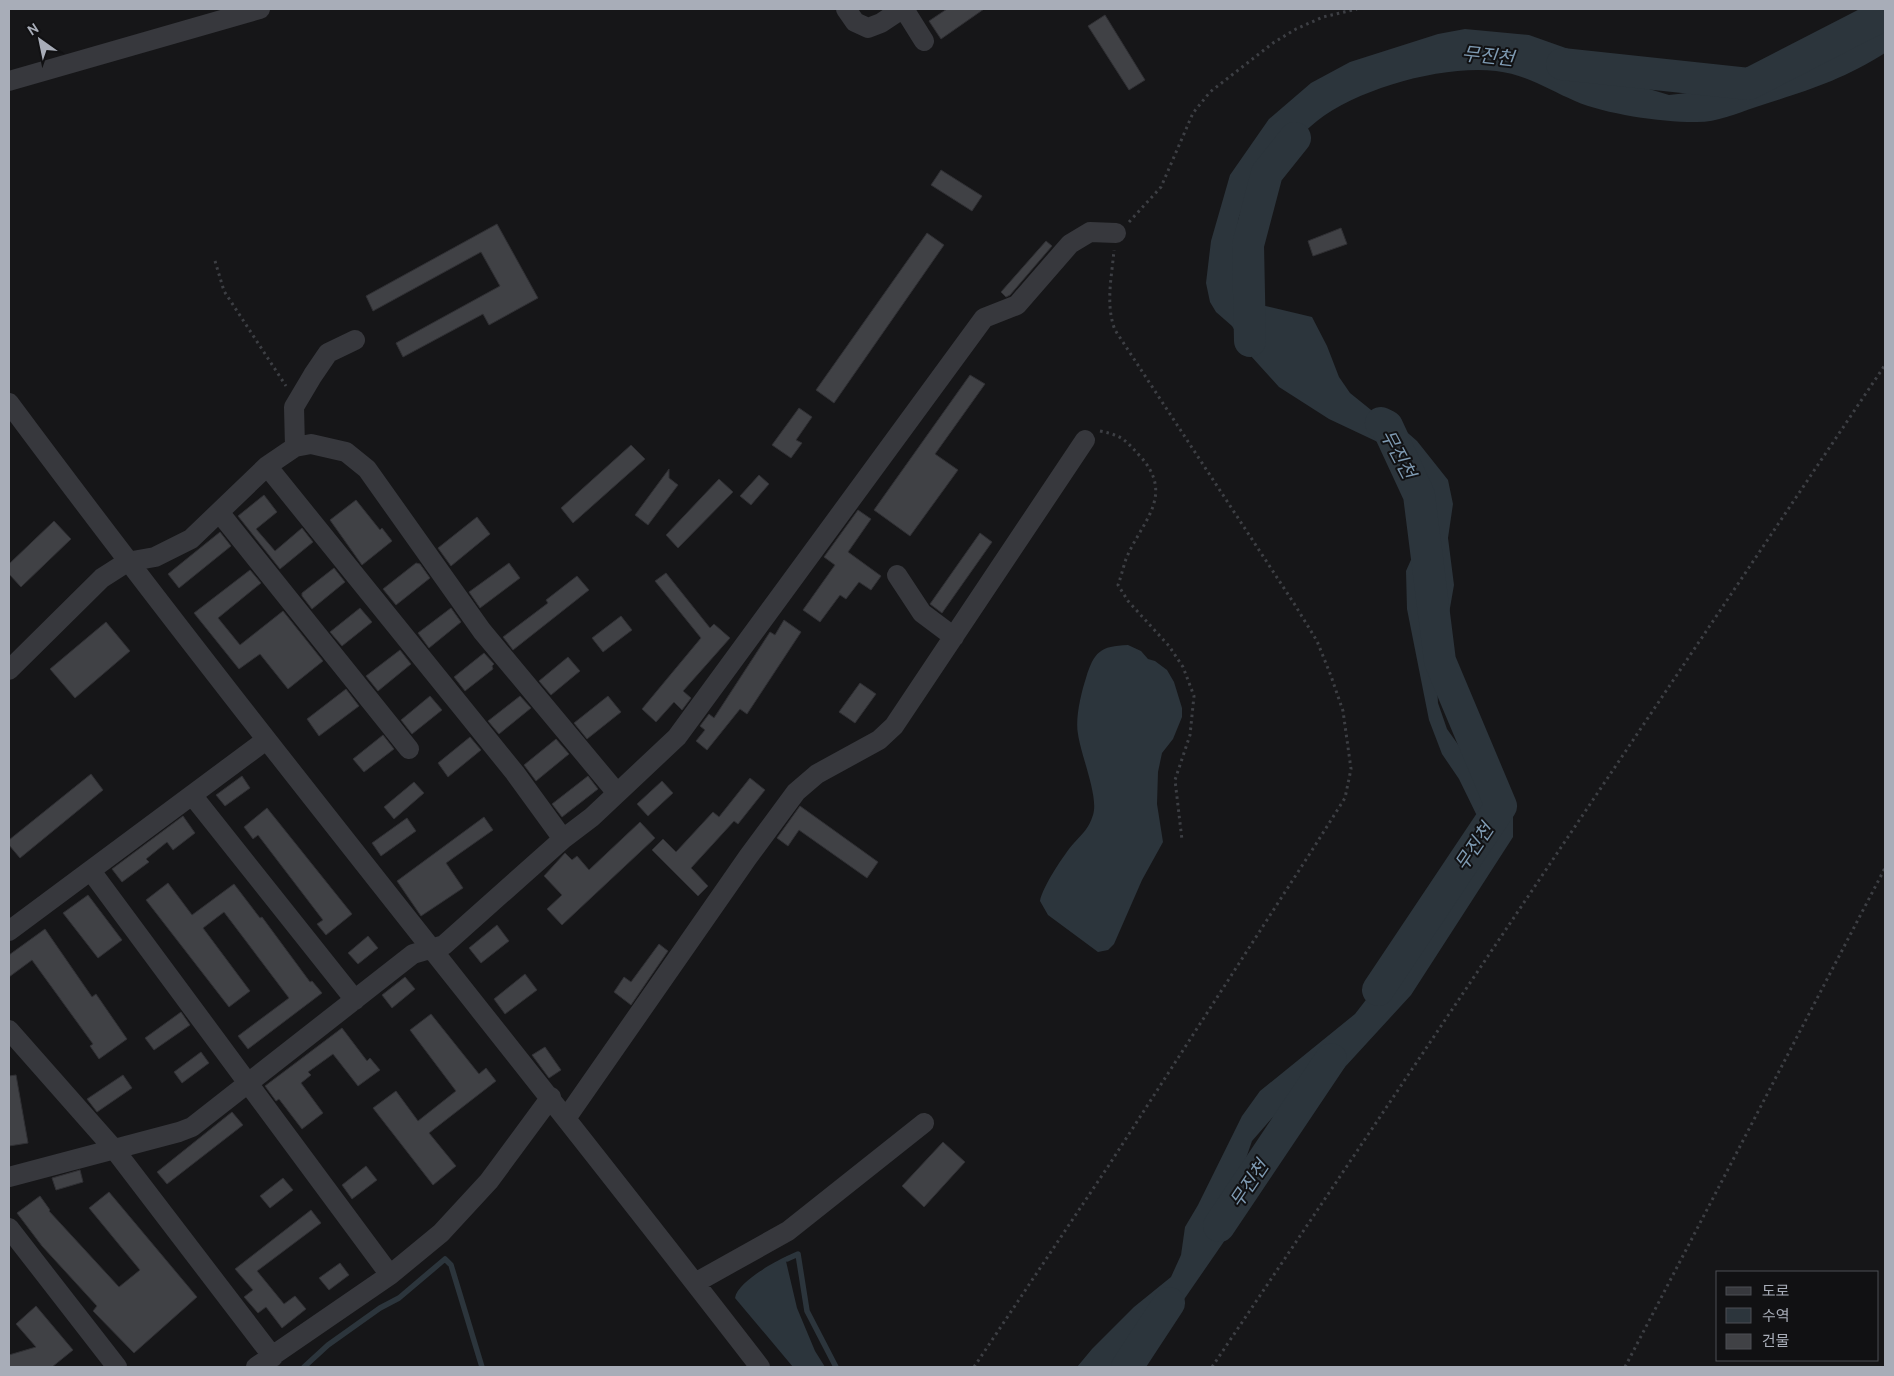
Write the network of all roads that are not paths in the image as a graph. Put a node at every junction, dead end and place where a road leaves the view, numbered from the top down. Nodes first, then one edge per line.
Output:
1 (260, 9) edge
2 (846, 9) edge
3 (903, 9) edge
4 (924, 41) dead end
5 (9, 81) edge
6 (1116, 233) road end
7 (354, 340) dead end
8 (9, 403) edge
9 (1085, 440) road end
10 (295, 447) junction
11 (268, 466) junction
12 (220, 512) junction
13 (127, 562) junction
14 (898, 575) dead end
15 (954, 637) junction
16 (9, 670) edge
17 (266, 740) junction
18 (409, 749) dead end
19 (617, 793) junction
20 (192, 794) junction
21 (563, 839) junction
22 (91, 871) junction
23 (9, 930) edge
24 (431, 949) junction
25 (355, 1000) junction
26 (9, 1030) edge
27 (250, 1084) junction
28 (550, 1097) junction
29 (567, 1117) junction
30 (924, 1122) dead end
31 (114, 1149) junction
32 (9, 1176) edge
33 (9, 1228) edge
34 (390, 1275) junction
35 (695, 1283) junction
36 (273, 1357) junction
37 (117, 1367) edge
38 (256, 1367) edge
39 (760, 1367) edge

1 - 5 street
2 - 3 street
3 - 4 street
6 - 19 street
7 - 10 street
8 - 13 street
9 - 15 street
10 - 11 street
10 - 19 street
11 - 12 street
11 - 21 street
12 - 13 street
12 - 18 street
13 - 16 street
13 - 17 street
14 - 15 street
15 - 29 street
17 - 20 street
17 - 24 street
19 - 21 street
20 - 22 street
20 - 25 street
21 - 24 street
22 - 23 street
22 - 27 street
24 - 25 street
24 - 28 street
25 - 27 street
26 - 31 street
27 - 31 street
27 - 34 street
28 - 29 street
28 - 34 street
29 - 35 street
30 - 35 street
31 - 32 street
31 - 36 street
33 - 37 street
34 - 36 street
35 - 39 street
36 - 38 street

